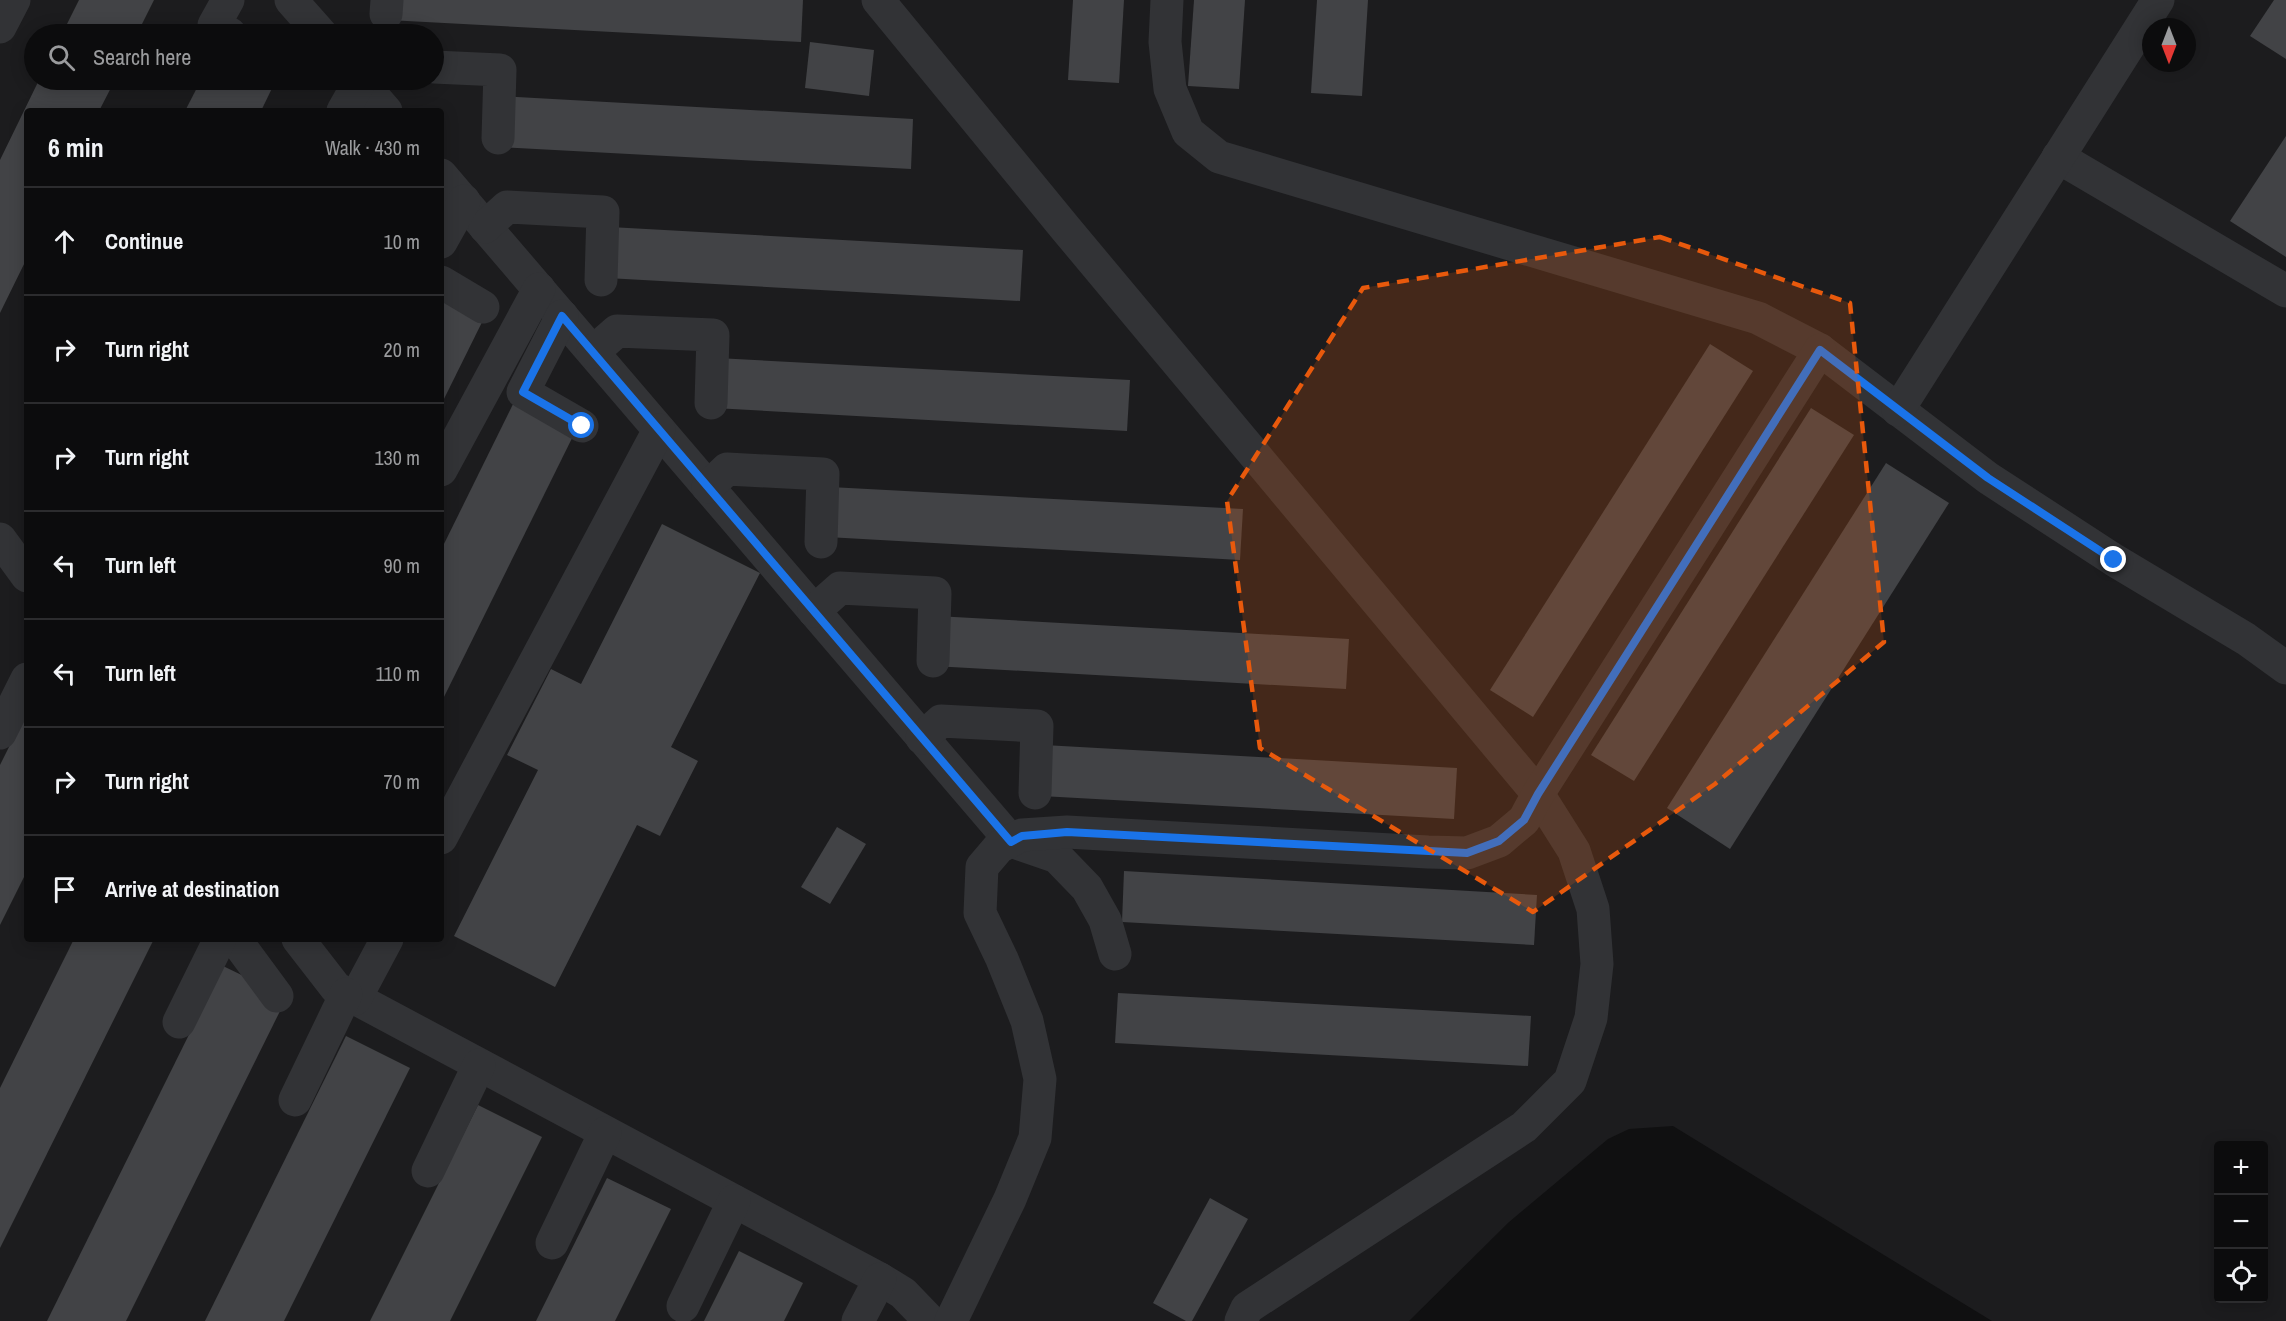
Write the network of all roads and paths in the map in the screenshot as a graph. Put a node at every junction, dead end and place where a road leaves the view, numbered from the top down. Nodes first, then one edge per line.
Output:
1 (14, 0) edge
2 (228, 0) edge
3 (291, 0) edge
4 (878, 0) edge
5 (1167, 0) edge
6 (2158, 0) edge
7 (215, 24) edge
8 (312, 24) edge
9 (0, 27) edge
10 (444, 67) edge
11 (373, 90) edge
12 (348, 108) edge
13 (498, 138) dead end
14 (2058, 157) junction
15 (444, 178) edge
16 (464, 201) junction
17 (485, 227) junction
18 (444, 237) edge
19 (601, 280) dead end
20 (444, 284) edge
21 (538, 289) junction
22 (2286, 291) edge
23 (483, 307) dead end
24 (562, 316) junction
25 (1820, 350) junction
26 (593, 352) junction
27 (711, 403) dead end
28 (1898, 410) junction
29 (582, 426) dead end
30 (659, 430) junction
31 (444, 464) edge
32 (708, 487) junction
33 (0, 539) edge
34 (821, 542) dead end
35 (24, 572) edge
36 (814, 611) junction
37 (933, 661) dead end
38 (2286, 668) edge
39 (24, 685) edge
40 (0, 733) edge
41 (922, 738) junction
42 (1035, 794) dead end
43 (1538, 794) junction
44 (444, 832) edge
45 (1011, 842) junction
46 (218, 942) edge
47 (238, 942) edge
48 (300, 942) edge
49 (385, 942) edge
50 (1115, 954) dead end
51 (277, 996) dead end
52 (350, 996) junction
53 (179, 1023) dead end
54 (479, 1065) junction
55 (295, 1100) dead end
56 (605, 1133) junction
57 (428, 1171) dead end
58 (734, 1201) junction
59 (552, 1243) dead end
60 (880, 1279) junction
61 (684, 1306) dead end
62 (858, 1321) edge
63 (930, 1321) edge
64 (951, 1321) edge
65 (1241, 1321) edge

1 - 9 lane
2 - 7 lane
3 - 8 lane
4 - 43 lane
5 - 25 lane
6 - 14 lane
10 - 13 lane
11 - 12 lane
14 - 22 lane
14 - 28 lane
15 - 16 lane
16 - 17 lane
16 - 18 lane
17 - 19 lane
17 - 21 lane
20 - 23 lane
21 - 24 lane
21 - 31 lane
24 - 26 lane
24 - 29 lane
25 - 28 lane
25 - 43 lane
26 - 27 lane
26 - 30 lane
28 - 38 lane
30 - 32 lane
30 - 44 lane
32 - 34 lane
32 - 36 lane
33 - 35 lane
36 - 37 lane
36 - 41 lane
39 - 40 lane
41 - 42 lane
41 - 45 lane
43 - 45 lane
43 - 65 lane
45 - 50 lane
45 - 64 lane
46 - 53 lane
47 - 51 lane
48 - 52 lane
49 - 52 lane
52 - 54 lane
52 - 55 lane
54 - 56 lane
54 - 57 lane
56 - 58 lane
56 - 59 lane
58 - 60 lane
58 - 61 lane
60 - 62 lane
60 - 63 lane

